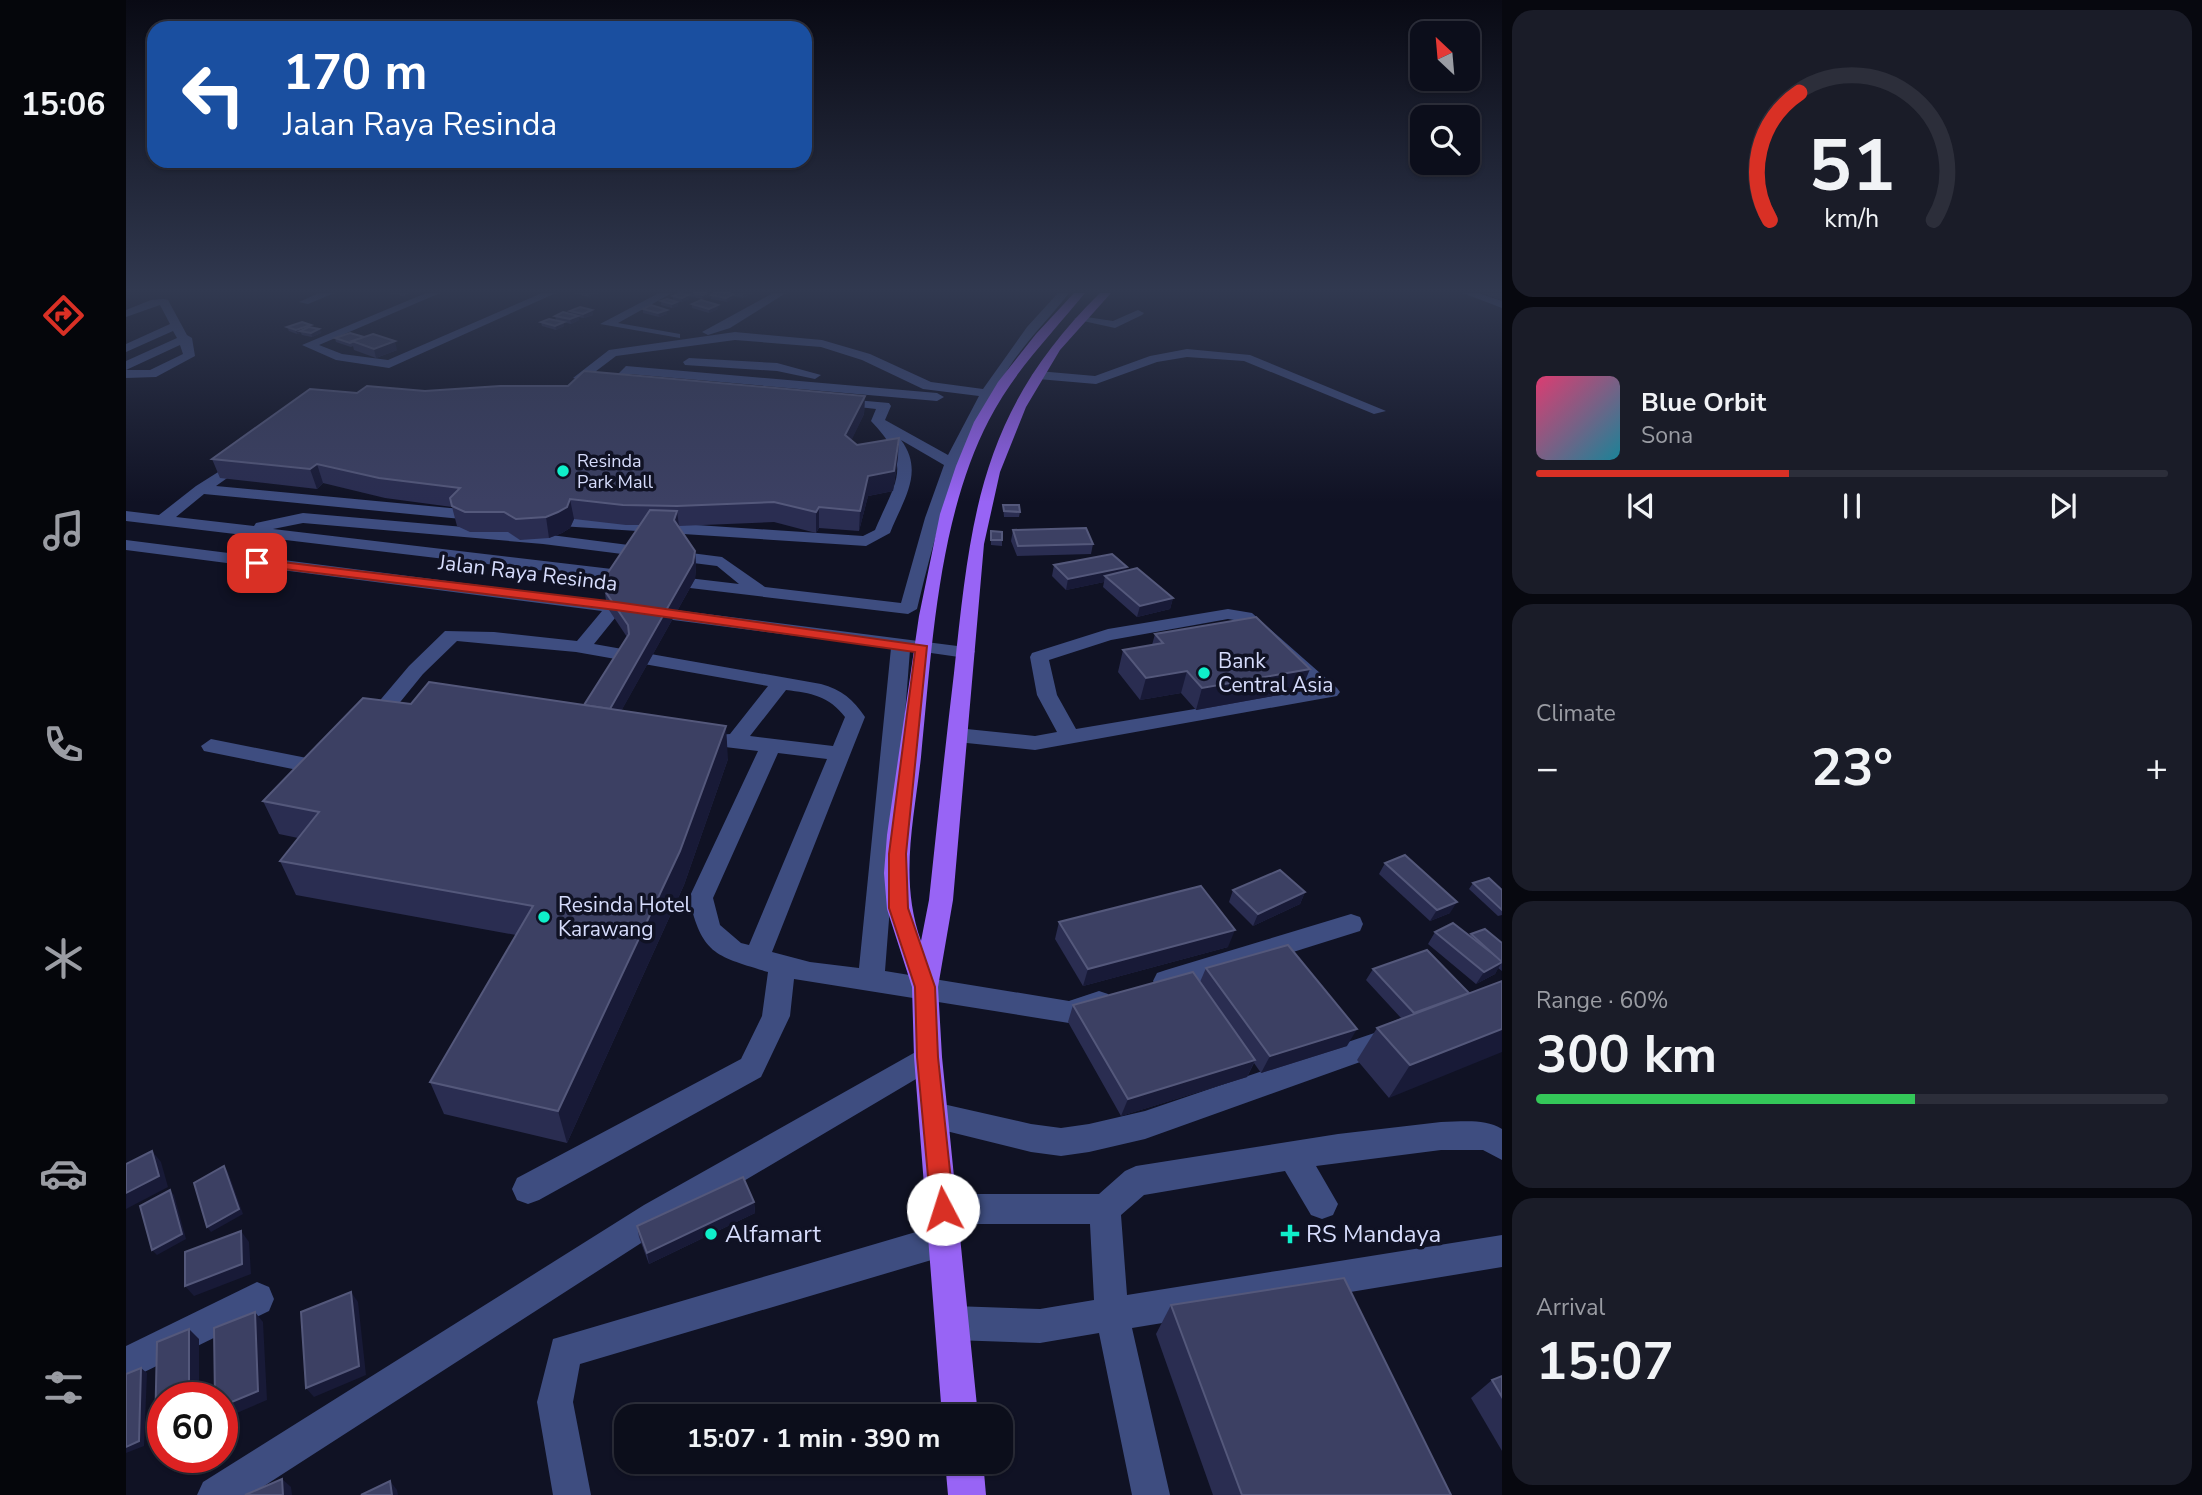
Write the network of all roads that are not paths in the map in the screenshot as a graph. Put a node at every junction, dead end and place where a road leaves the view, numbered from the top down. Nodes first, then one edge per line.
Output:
1 (175, 363) edge
2 (600, 363) edge
3 (635, 363) edge
4 (723, 363) edge
5 (805, 363) edge
6 (859, 363) edge
7 (878, 363) edge
8 (900, 363) edge
9 (1006, 363) edge
10 (1020, 363) edge
11 (1047, 363) edge
12 (1144, 363) edge
13 (1259, 363) edge
14 (126, 367) edge
15 (626, 370) junction
16 (157, 372) junction
17 (126, 374) edge
18 (795, 375) junction
19 (1038, 375) junction
20 (617, 382) junction
21 (858, 389) junction
22 (890, 391) junction
23 (986, 392) junction
24 (782, 396) junction
25 (852, 403) junction
26 (884, 406) junction
27 (1379, 411) dead end
28 (883, 425) junction
29 (254, 453) edge
30 (950, 462) junction
31 (201, 489) junction
32 (126, 516) edge
33 (501, 517) edge
34 (528, 519) edge
35 (161, 521) junction
36 (250, 530) junction
37 (126, 545) edge
38 (399, 550) junction
39 (370, 578) junction
40 (761, 592) junction
41 (616, 606) junction
42 (582, 647) junction
43 (911, 647) junction
44 (966, 652) junction
45 (416, 670) junction
46 (781, 683) junction
47 (432, 688) edge
48 (957, 735) junction
49 (699, 737) edge
50 (1070, 737) junction
51 (358, 739) edge
52 (735, 741) junction
53 (771, 745) junction
54 (211, 746) dead end
55 (840, 754) junction
56 (340, 760) edge
57 (1351, 924) dead end
58 (769, 963) junction
59 (871, 980) junction
60 (925, 987) junction
61 (1423, 1028) edge
62 (928, 1057) junction
63 (934, 1115) junction
64 (1502, 1146) edge
65 (1293, 1156) junction
66 (528, 1189) dead end
67 (1322, 1204) dead end
68 (1105, 1209) junction
69 (944, 1224) junction
70 (1502, 1251) edge
71 (257, 1299) dead end
72 (1112, 1315) junction
73 (953, 1323) junction
74 (126, 1364) edge
75 (959, 1404) edge
76 (965, 1474) edge
77 (216, 1495) edge
78 (572, 1495) edge
79 (967, 1495) edge
80 (1151, 1495) edge

1 - 16 street
2 - 20 street
3 - 15 street
4 - 18 street
5 - 18 street
6 - 22 street
7 - 23 street
8 - 23 street
9 - 23 street
10 - 43 main road
11 - 19 main road
12 - 19 street
13 - 27 street
14 - 16 street
15 - 18 street
15 - 20 street
16 - 17 street
18 - 21 street
18 - 24 street
19 - 44 main road
20 - 24 street
21 - 22 street
21 - 25 street
22 - 23 street
22 - 26 street
23 - 30 street
24 - 25 street
25 - 26 street
26 - 28 street
28 - 30 street
28 - 34 street
29 - 31 street
30 - 40 street, Jalan Raya Resinda
31 - 33 street
31 - 35 street
32 - 35 street, Jalan Raya Resinda
35 - 36 street, Jalan Raya Resinda
36 - 38 street, Jalan Raya Resinda
36 - 40 street
37 - 39 street, Jalan Raya Resinda
38 - 39 street
38 - 40 street, Jalan Raya Resinda
39 - 41 street, Jalan Raya Resinda
41 - 42 street
41 - 43 street, Jalan Raya Resinda
42 - 45 street
42 - 46 street
43 - 44 street, Jalan Raya Resinda
43 - 59 street
43 - 60 main road
44 - 48 main road
45 - 47 street
45 - 51 street
46 - 52 street
46 - 55 street
48 - 50 street
48 - 60 main road
49 - 52 street
50 - 50 street
52 - 53 street
53 - 55 street
53 - 58 street
54 - 56 street
55 - 58 street
57 - 60 street
58 - 59 street
58 - 66 street
59 - 60 street
60 - 62 main road
61 - 63 street
62 - 63 main road
62 - 77 street
63 - 69 main road
64 - 65 street
65 - 67 street
65 - 68 street
68 - 69 street
68 - 72 street
69 - 73 main road
69 - 78 street
70 - 72 street
71 - 74 street
72 - 73 street
72 - 80 street
73 - 75 main road
76 - 79 main road

